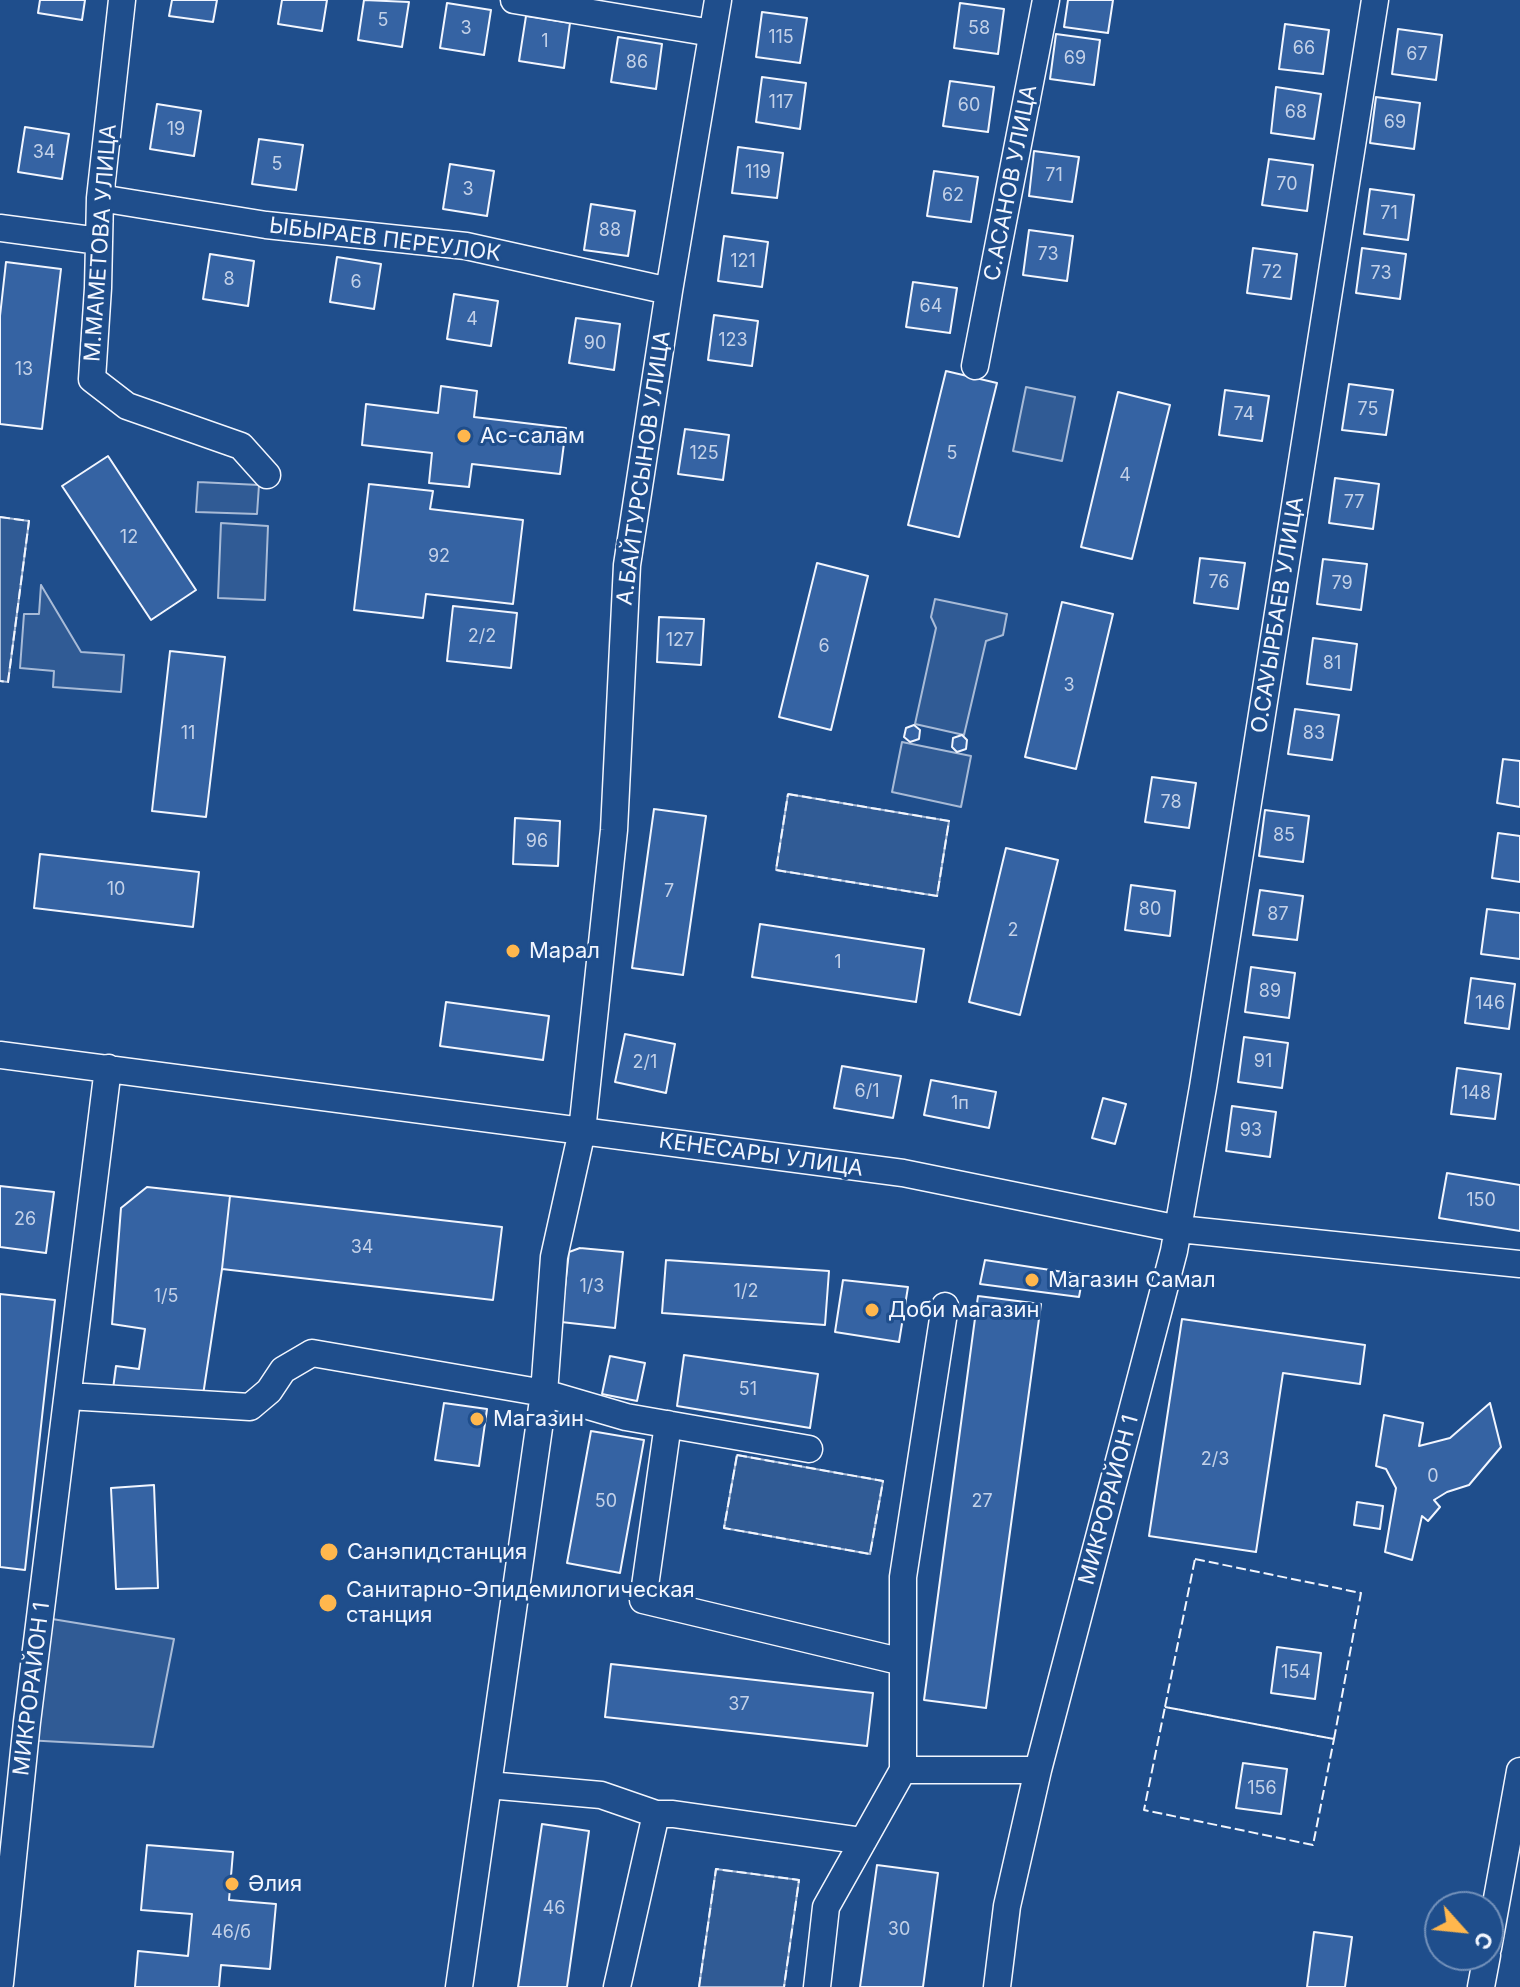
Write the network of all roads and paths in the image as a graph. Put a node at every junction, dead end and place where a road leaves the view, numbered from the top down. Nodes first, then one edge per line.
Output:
1 (122, 0) edge
2 (514, 0) edge
3 (718, 0) edge
4 (1046, 0) edge
5 (1375, 0) edge
6 (712, 33) junction
7 (100, 198) junction
8 (0, 228) edge
9 (99, 241) junction
10 (669, 291) junction
11 (975, 366) dead end
12 (267, 475) dead end
13 (0, 1055) edge
14 (108, 1068) junction
15 (582, 1131) junction
16 (1179, 1229) junction
17 (1520, 1264) edge
18 (945, 1306) dead end
19 (544, 1393) junction
20 (68, 1396) junction
21 (668, 1424) junction
22 (809, 1449) dead end
23 (903, 1662) junction
24 (903, 1770) junction
25 (1038, 1770) junction
26 (1520, 1771) edge
27 (488, 1785) junction
28 (656, 1814) junction
29 (863, 1841) junction
30 (1498, 1891) edge
31 (0, 1983) edge
32 (459, 1987) edge
33 (617, 1987) edge
34 (817, 1987) edge
35 (997, 1987) edge

1 - 7 street, М.МАМЕТОВА УЛИЦА
2 - 6 street
3 - 6 street, А.БАЙТУРСЫНОВ УЛИЦА
4 - 11 street, С.АСАНОВ УЛИЦА
5 - 16 street, О.САУЫРБАЕВ УЛИЦА
6 - 10 street, А.БАЙТУРСЫНОВ УЛИЦА
7 - 9 street, М.МАМЕТОВА УЛИЦА
7 - 10 street, ЫБЫРАЕВ ПЕРЕУЛОК
8 - 9 street
9 - 12 street, М.МАМЕТОВА УЛИЦА
10 - 15 street, А.БАЙТУРСЫНОВ УЛИЦА
13 - 14 street, КЕНЕСАРЫ УЛИЦА
14 - 15 street, КЕНЕСАРЫ УЛИЦА
14 - 20 street, МИКРОРАЙОН 1
15 - 16 street, КЕНЕСАРЫ УЛИЦА
15 - 19 street
16 - 17 street, КЕНЕСАРЫ УЛИЦА
16 - 25 street, МИКРОРАЙОН 1
18 - 23 street
19 - 20 street
19 - 21 street
19 - 27 street
20 - 31 street, МИКРОРАЙОН 1
21 - 22 street
21 - 23 street
23 - 24 street
24 - 25 street
24 - 29 street
25 - 35 street, МИКРОРАЙОН 1
26 - 30 street
27 - 28 street
27 - 32 street
28 - 29 street
28 - 33 street
29 - 34 street

